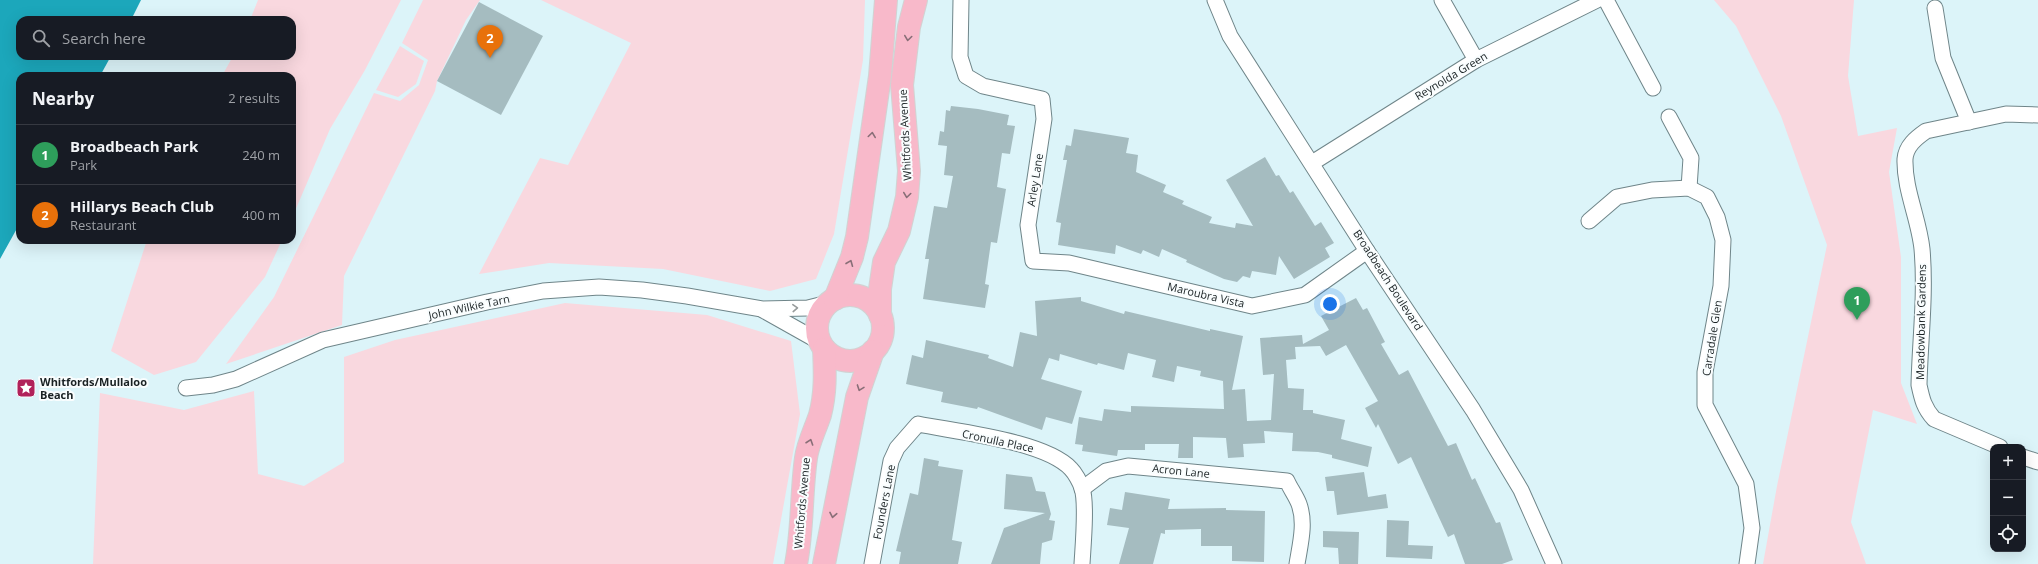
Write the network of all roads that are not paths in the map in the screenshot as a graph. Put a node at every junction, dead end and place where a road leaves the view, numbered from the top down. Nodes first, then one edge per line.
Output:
1 (886, 0) edge
2 (916, 0) edge
3 (961, 0) edge
4 (1215, 0) edge
5 (1442, 0) edge
6 (1596, 0) edge
7 (1606, 0) edge
8 (1935, 8) dead end
9 (1476, 60) junction
10 (1653, 88) dead end
11 (2038, 115) edge
12 (1668, 117) dead end
13 (1969, 122) junction
14 (1312, 163) junction
15 (1690, 188) junction
16 (1589, 221) dead end
17 (1367, 251) junction
18 (1032, 262) joint
19 (831, 301) junction
20 (762, 309) junction
21 (880, 315) junction
22 (822, 345) junction
23 (873, 351) junction
24 (186, 388) dead end
25 (918, 424) joint
26 (1993, 444) edge
27 (2026, 458) edge
28 (2038, 462) edge
29 (1082, 489) junction
30 (796, 564) edge
31 (824, 564) edge
32 (872, 564) edge
33 (1082, 564) edge
34 (1297, 564) edge
35 (1554, 564) edge
36 (1747, 564) edge

19 -> 1 main road
2 -> 21 main road, Whitfords Avenue
3 - 18 street, Arley Lane
4 - 14 street, Broadbeach Boulevard
5 - 9 street
6 - 9 street, Reynolda Green
7 - 10 street
8 - 13 street
9 - 14 street, Reynolda Green
11 - 13 street, Meadowbank Gardens
12 - 15 street
13 - 26 street, Meadowbank Gardens
14 - 17 street, Broadbeach Boulevard
15 - 16 street
15 - 36 street, Carradale Glen
17 - 18 street, Maroubra Vista
17 - 35 street, Broadbeach Boulevard
20 -> 19 street, John Wilkie Tarn
19 - 21 main road
19 - 22 main road
20 - 22 street, John Wilkie Tarn
20 - 24 street, John Wilkie Tarn
21 - 23 main road
22 - 23 main road
30 -> 22 main road, Whitfords Avenue
23 -> 31 main road
25 - 29 street, Cronulla Place
25 - 32 street, Founders Lane
27 - 28 street
29 - 33 street, Cronulla Place
29 - 34 street, Acron Lane

